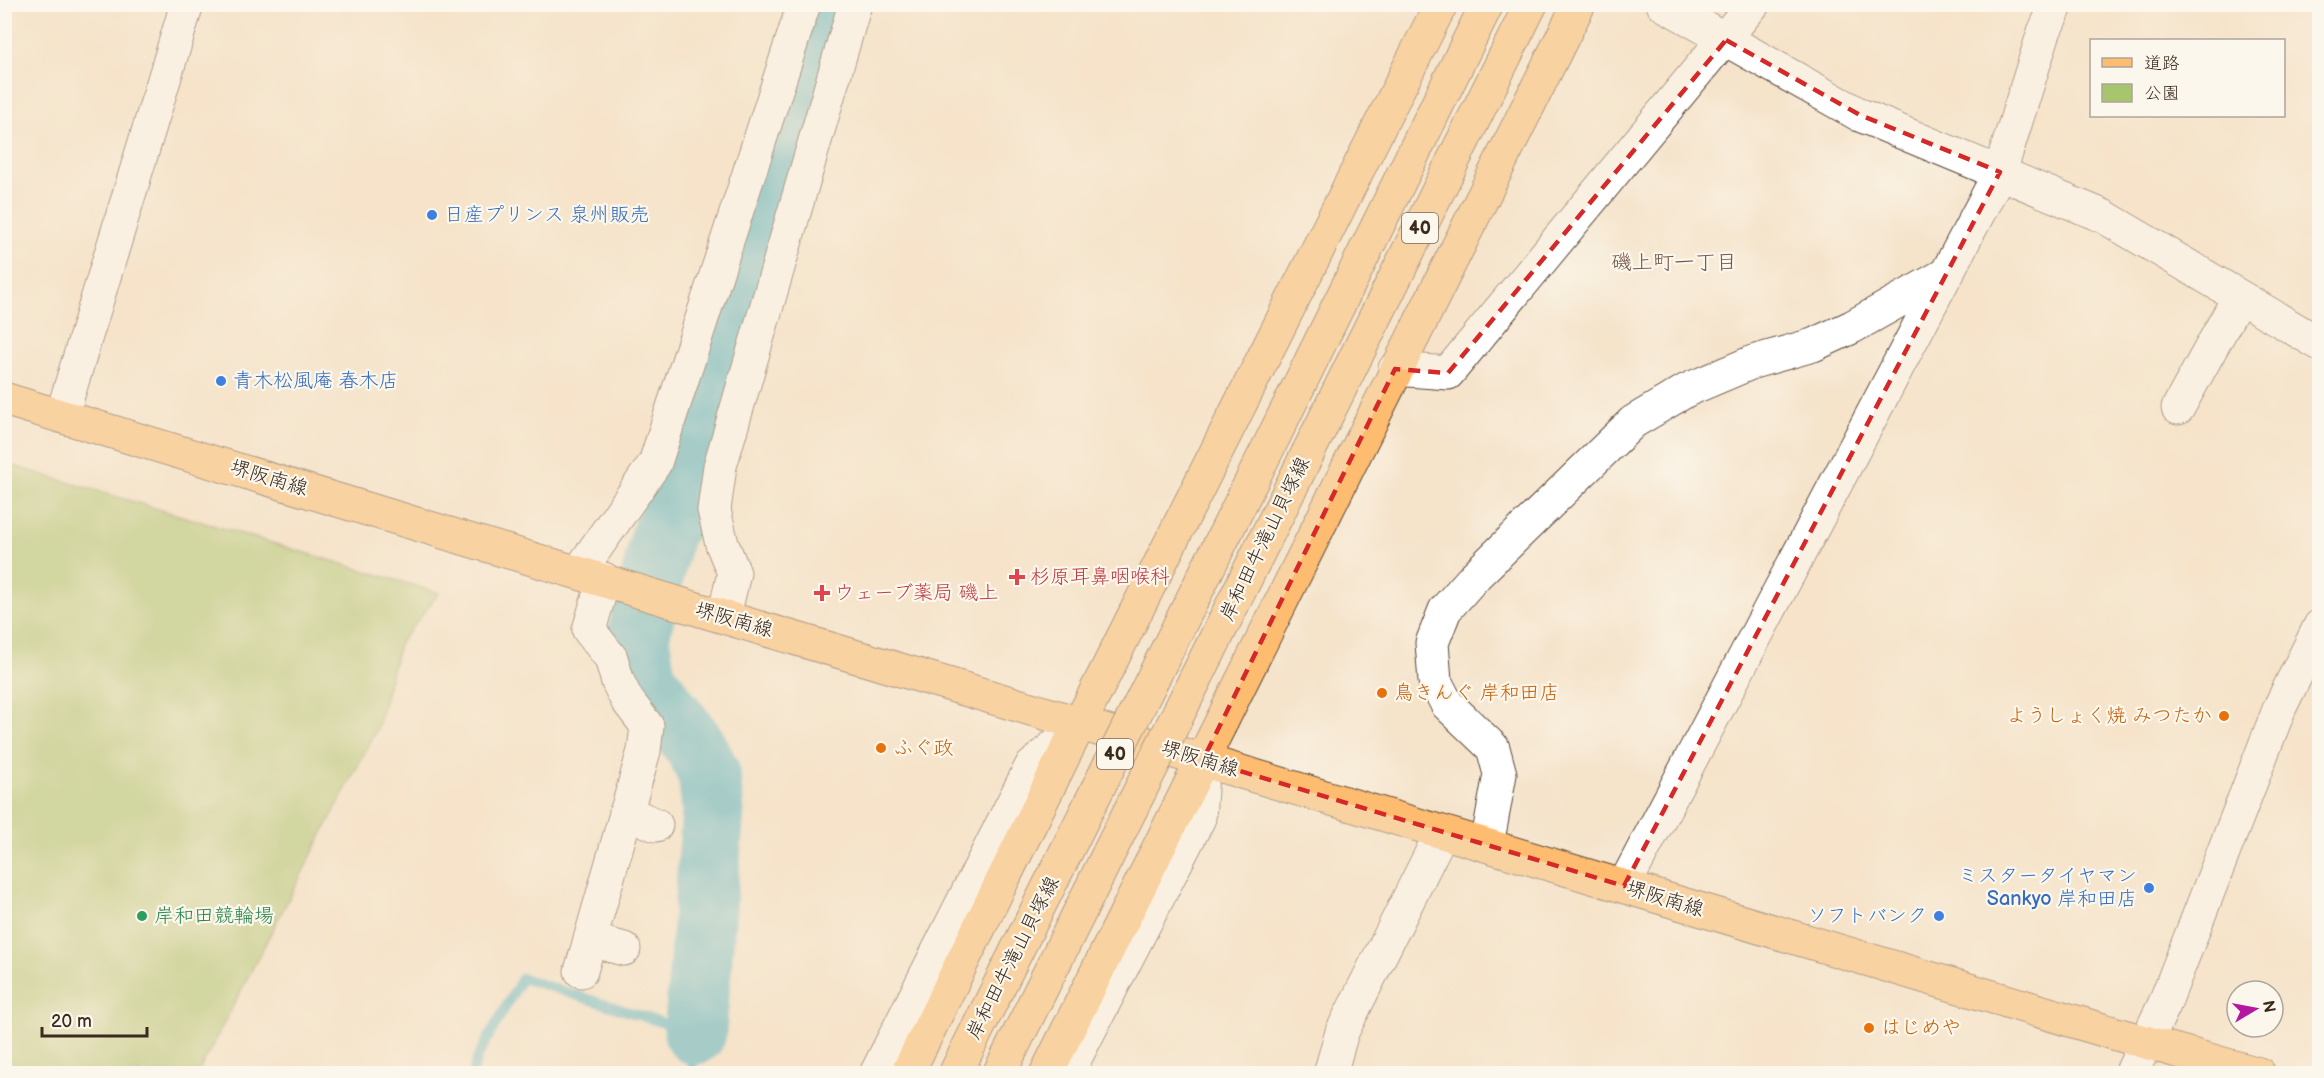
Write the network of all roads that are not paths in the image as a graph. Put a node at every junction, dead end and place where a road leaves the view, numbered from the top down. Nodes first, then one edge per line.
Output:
1 (187, 4) edge
2 (804, 4) edge
3 (855, 4) edge
4 (1441, 4) edge
5 (1487, 4) edge
6 (1532, 4) edge
7 (1579, 4) edge
8 (1663, 4) edge
9 (1754, 4) edge
10 (2057, 4) edge
11 (1726, 40) junction
12 (2001, 172) junction
13 (1948, 273) junction
14 (2239, 297) junction
15 (2319, 344) edge
16 (1395, 369) junction
17 (4, 399) edge
18 (2178, 408) dead end
19 (62, 415) junction
20 (600, 578) junction
21 (715, 614) junction
22 (2319, 626) edge
23 (1080, 723) junction
24 (1203, 760) junction
25 (626, 812) junction
26 (656, 825) dead end
27 (1442, 832) junction
28 (1487, 845) junction
29 (1624, 886) junction
30 (590, 940) junction
31 (624, 949) dead end
32 (581, 971) dead end
33 (2146, 1042) junction
34 (876, 1074) edge
35 (907, 1074) edge
36 (955, 1074) edge
37 (999, 1074) edge
38 (1046, 1074) edge
39 (1067, 1074) edge
40 (1330, 1074) edge
41 (2131, 1074) edge
42 (2259, 1074) edge

1 - 19 street
2 - 20 street
3 - 21 street
4 - 23 main road
5 - 36 main road, 岸和田牛滝山貝塚線 / 40, bridge
6 - 37 main road, 岸和田牛滝山貝塚線 / 40, bridge
7 - 16 main road
8 - 11 street
9 - 11 street
10 - 12 street
11 - 12 street
11 - 16 street
12 - 13 street
12 - 14 street
13 - 28 street
13 - 29 street
14 - 15 street
14 - 18 street
16 - 24 main road
17 - 19 main road, 堺阪南線
19 - 20 main road, 堺阪南線
20 - 21 main road, 堺阪南線
20 - 25 street
21 - 23 main road, 堺阪南線
22 - 33 street
23 - 24 main road, 堺阪南線
23 - 34 street
23 - 35 main road
24 - 27 main road, 堺阪南線
24 - 38 main road
24 - 39 street
25 - 26 street
25 - 30 street
27 - 28 main road, 堺阪南線
27 - 40 street
28 - 29 main road, 堺阪南線
29 - 33 main road, 堺阪南線
30 - 31 street
30 - 32 street
33 - 41 street
33 - 42 main road, 堺阪南線

